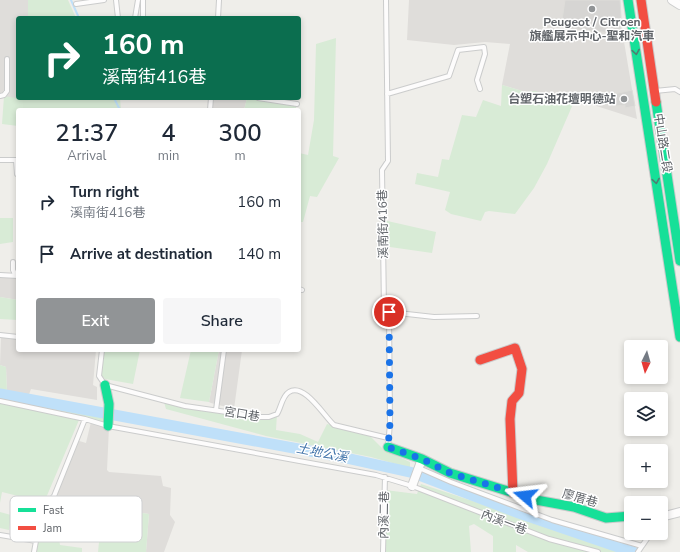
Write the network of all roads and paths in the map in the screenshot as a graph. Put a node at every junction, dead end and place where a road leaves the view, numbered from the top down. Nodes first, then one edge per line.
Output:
1 (104, 0) edge
2 (116, 0) edge
3 (138, 0) edge
4 (143, 0) edge
5 (219, 0) edge
6 (386, 0) edge
7 (628, 0) edge
8 (641, 0) edge
9 (672, 0) edge
10 (76, 4) dead end
11 (680, 5) edge
12 (118, 16) edge
13 (135, 16) edge
14 (143, 16) edge
15 (218, 16) edge
16 (7, 59) dead end
17 (480, 89) dead end
18 (655, 92) junction
19 (680, 92) edge
20 (387, 94) junction
21 (0, 96) edge
22 (271, 100) edge
23 (297, 104) dead end
24 (0, 160) edge
25 (16, 160) edge
26 (678, 228) edge
27 (13, 262) dead end
28 (680, 262) edge
29 (16, 274) edge
30 (0, 275) edge
31 (16, 276) edge
32 (389, 312) junction
33 (477, 316) dead end
34 (0, 335) edge
35 (16, 337) edge
36 (680, 337) edge
37 (101, 352) edge
38 (224, 352) edge
39 (480, 360) dead end
40 (105, 385) junction
41 (0, 401) edge
42 (216, 410) junction
43 (85, 419) junction
44 (108, 422) junction
45 (388, 442) junction
46 (422, 459) junction
47 (419, 468) junction
48 (384, 477) junction
49 (413, 484) junction
50 (513, 493) junction
51 (53, 496) edge
52 (680, 512) edge
53 (668, 515) edge
54 (624, 517) edge
55 (0, 535) edge
56 (10, 537) edge
57 (646, 540) edge
58 (36, 542) edge
59 (642, 546) junction
60 (34, 552) edge
61 (383, 552) edge
62 (598, 552) edge
63 (638, 552) edge

1 - 10 lane
2 - 12 lane
3 - 13 lane
4 - 14 lane
5 - 15 lane
6 - 20 lane, 溪南街416巷
7 -> 36 main road, 中山路二段
8 - 18 main road, 中山路二段
9 - 11 street
16 - 21 lane
17 - 20 lane
18 - 19 lane
18 - 26 main road, 中山路二段
20 - 32 lane, 溪南街416巷
22 - 23 lane
24 - 25 lane
26 - 28 main road, 中山路二段
27 - 29 lane
30 - 31 lane
32 - 33 lane
32 - 45 lane, 溪南街416巷
34 - 35 lane
37 - 40 lane
38 - 42 lane
39 - 50 main road
40 - 42 lane, 宮口巷
40 - 44 main road
41 - 43 lane, 內溪一巷
42 - 45 lane, 宮口巷
43 - 44 lane, 內溪一巷
43 - 51 lane
44 - 48 lane, 內溪一巷
45 - 46 main road, 廖厝巷
46 - 47 street
46 - 50 main road, 廖厝巷
47 - 49 street
47 - 59 lane
48 - 49 lane, 內溪一巷
48 - 61 lane, 內溪二巷
49 - 62 lane, 內溪一巷
50 - 54 main road, 廖厝巷
52 - 53 street
55 - 56 lane
57 - 59 lane
58 - 60 lane
59 - 63 lane

